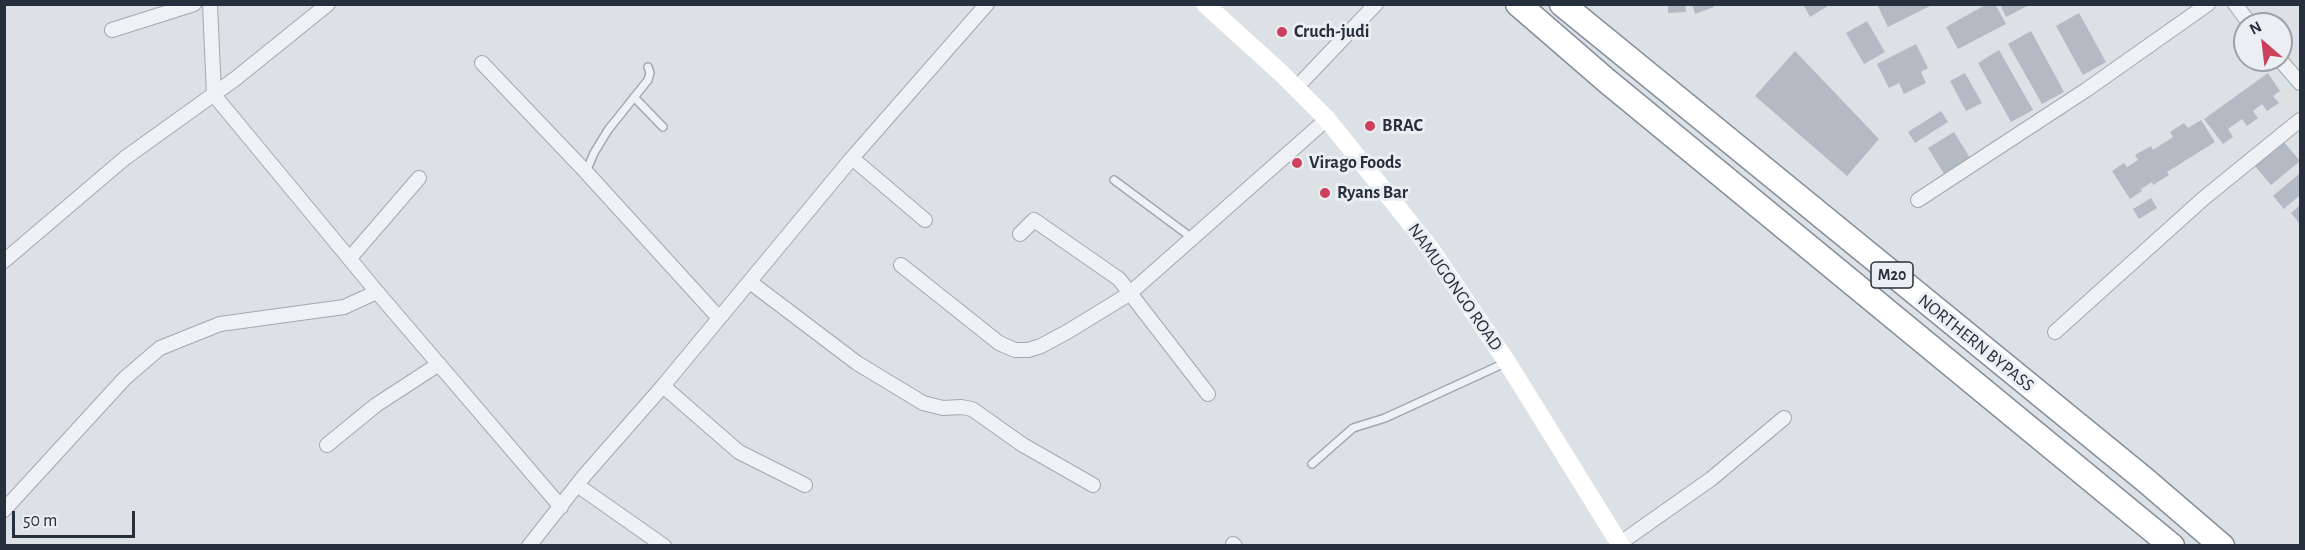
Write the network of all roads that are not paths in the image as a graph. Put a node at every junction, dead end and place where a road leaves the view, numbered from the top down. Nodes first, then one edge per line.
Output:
1 (194, 4) edge
2 (210, 4) edge
3 (327, 4) edge
4 (987, 4) edge
5 (1206, 4) edge
6 (1376, 4) edge
7 (1518, 4) edge
8 (1562, 4) edge
9 (2208, 4) edge
10 (112, 30) dead end
11 (482, 63) dead end
12 (648, 68) dead end
13 (1296, 88) junction
14 (214, 95) junction
15 (634, 97) junction
16 (1327, 118) junction
17 (2301, 120) edge
18 (663, 127) dead end
19 (852, 158) junction
20 (586, 172) junction
21 (419, 178) dead end
22 (1114, 180) dead end
23 (1918, 200) dead end
24 (925, 220) dead end
25 (1020, 234) dead end
26 (1192, 238) junction
27 (350, 258) junction
28 (4, 261) edge
29 (901, 265) dead end
30 (750, 282) junction
31 (377, 292) junction
32 (1129, 294) junction
33 (719, 318) junction
34 (2055, 332) dead end
35 (1507, 362) junction
36 (439, 364) junction
37 (663, 386) junction
38 (1208, 394) dead end
39 (1784, 418) dead end
40 (327, 445) dead end
41 (1312, 464) dead end
42 (577, 485) junction
43 (805, 485) dead end
44 (1093, 485) dead end
45 (561, 507) junction
46 (4, 510) edge
47 (1619, 545) edge
48 (529, 546) edge
49 (664, 546) edge
50 (2172, 546) edge
51 (2222, 546) edge

1 - 10 street
2 - 14 street
3 - 14 street
4 - 19 street
5 - 13 main road, NAMUGONGO ROAD
6 - 13 street
7 - 50 highway, NORTHERN BYPASS / M20
8 - 51 highway, NORTHERN BYPASS / M20
9 - 23 street
11 - 20 street
12 - 15 lane
13 - 16 main road, NAMUGONGO ROAD
14 - 27 street
14 - 28 street
15 - 18 lane
15 - 20 lane
16 - 26 street
16 - 35 main road, NAMUGONGO ROAD
17 - 34 street
19 - 24 street
19 - 30 street
20 - 33 street
21 - 27 street
22 - 26 lane
25 - 32 street
26 - 32 street
27 - 31 street
29 - 32 street
30 - 33 street
30 - 44 street
31 - 36 street
31 - 46 street
32 - 38 street
33 - 37 street
35 - 41 lane
35 - 47 main road, NAMUGONGO ROAD
36 - 40 street
36 - 45 street
37 - 42 street
37 - 43 street
39 - 47 street
42 - 45 street
42 - 49 street
45 - 48 street

